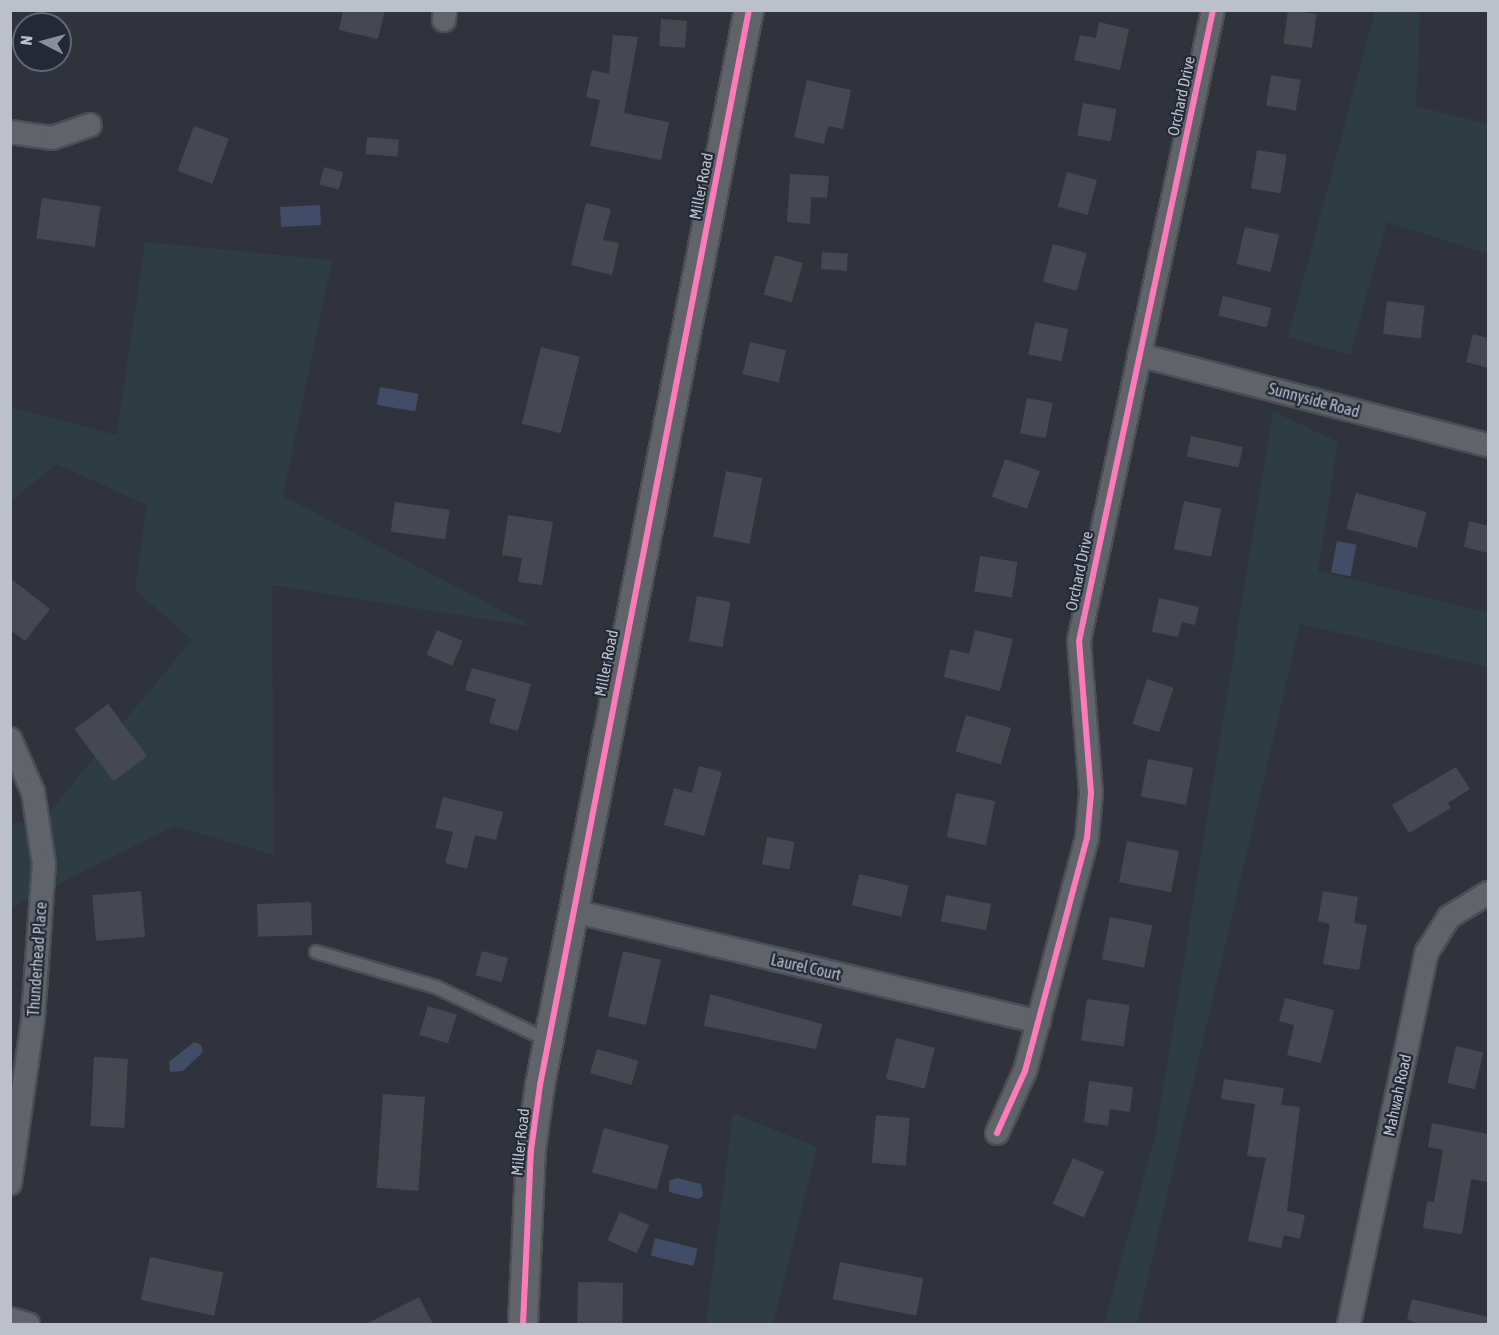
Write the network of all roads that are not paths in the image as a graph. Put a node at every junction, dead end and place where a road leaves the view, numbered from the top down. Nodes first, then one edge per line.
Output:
1 (749, 10) edge
2 (1213, 10) edge
3 (90, 125) dead end
4 (10, 132) edge
5 (1139, 355) junction
6 (1488, 446) edge
7 (10, 739) edge
8 (1488, 893) edge
9 (573, 911) junction
10 (316, 952) dead end
11 (1039, 1022) junction
12 (550, 1042) junction
13 (997, 1133) dead end
14 (10, 1183) edge
15 (10, 1319) edge
16 (28, 1324) edge
17 (524, 1324) edge
18 (1349, 1324) edge

1 - 9 street, Miller Road
2 - 5 street, Orchard Drive
3 - 4 street
5 - 6 street, Sunnyside Road
5 - 11 street, Orchard Drive
7 - 14 street, Thunderhead Place
8 - 18 street, Mahwah Road
9 - 11 street, Laurel Court
9 - 12 street, Miller Road
10 - 12 lane
11 - 13 street, Orchard Drive
12 - 17 street, Miller Road
15 - 16 street

